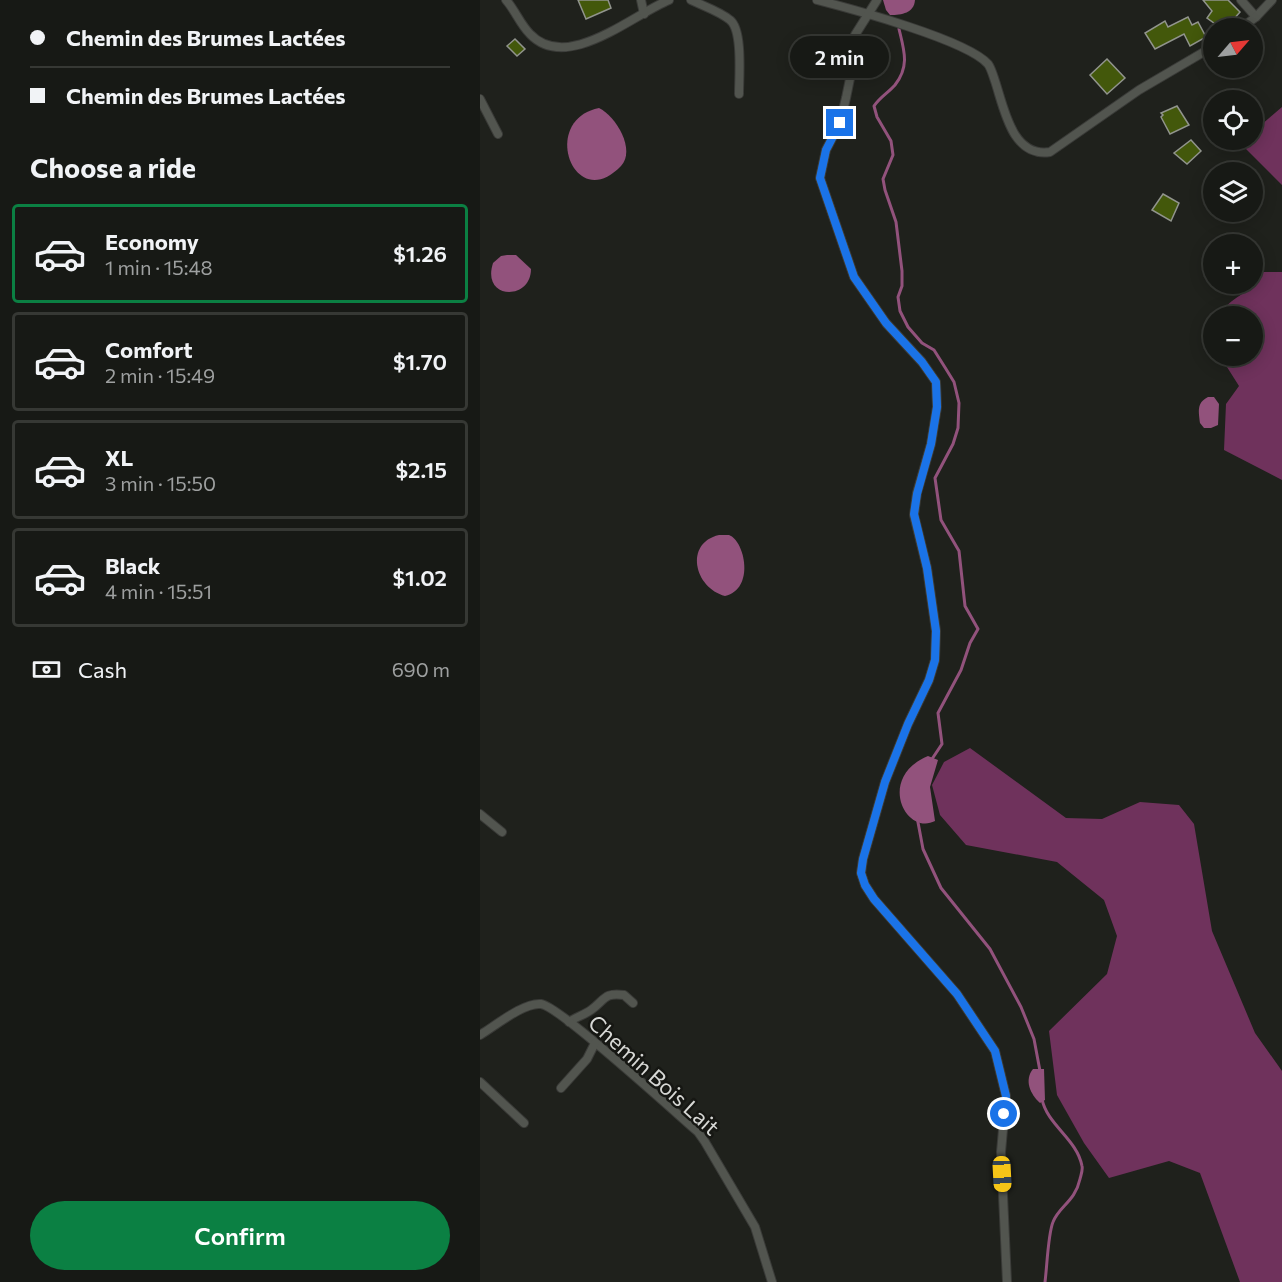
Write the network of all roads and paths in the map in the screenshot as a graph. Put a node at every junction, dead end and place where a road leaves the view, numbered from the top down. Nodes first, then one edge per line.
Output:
1 (506, 0) edge
2 (641, 0) edge
3 (669, 0) edge
4 (691, 0) edge
5 (817, 0) edge
6 (877, 0) edge
7 (1241, 0) edge
8 (1272, 0) edge
9 (644, 14) junction
10 (869, 14) junction
11 (1256, 17) joint
12 (1203, 52) edge
13 (739, 94) dead end
14 (480, 99) edge
15 (498, 134) dead end
16 (480, 814) edge
17 (502, 832) dead end
18 (633, 1003) dead end
19 (569, 1022) junction
20 (480, 1035) edge
21 (595, 1043) junction
22 (480, 1082) edge
23 (561, 1088) dead end
24 (524, 1123) dead end
25 (772, 1282) edge
26 (1007, 1282) edge

1 - 9 street
2 - 9 street
3 - 9 street
4 - 13 street
5 - 10 street
6 - 10 street
7 - 11 street
8 - 11 street
10 - 12 street
10 - 26 street
14 - 15 street
16 - 17 street
18 - 19 street
19 - 20 street, Chemin Bois Lait
19 - 21 street, Chemin Bois Lait
21 - 23 street
21 - 25 street, Chemin Bois Lait
22 - 24 street

